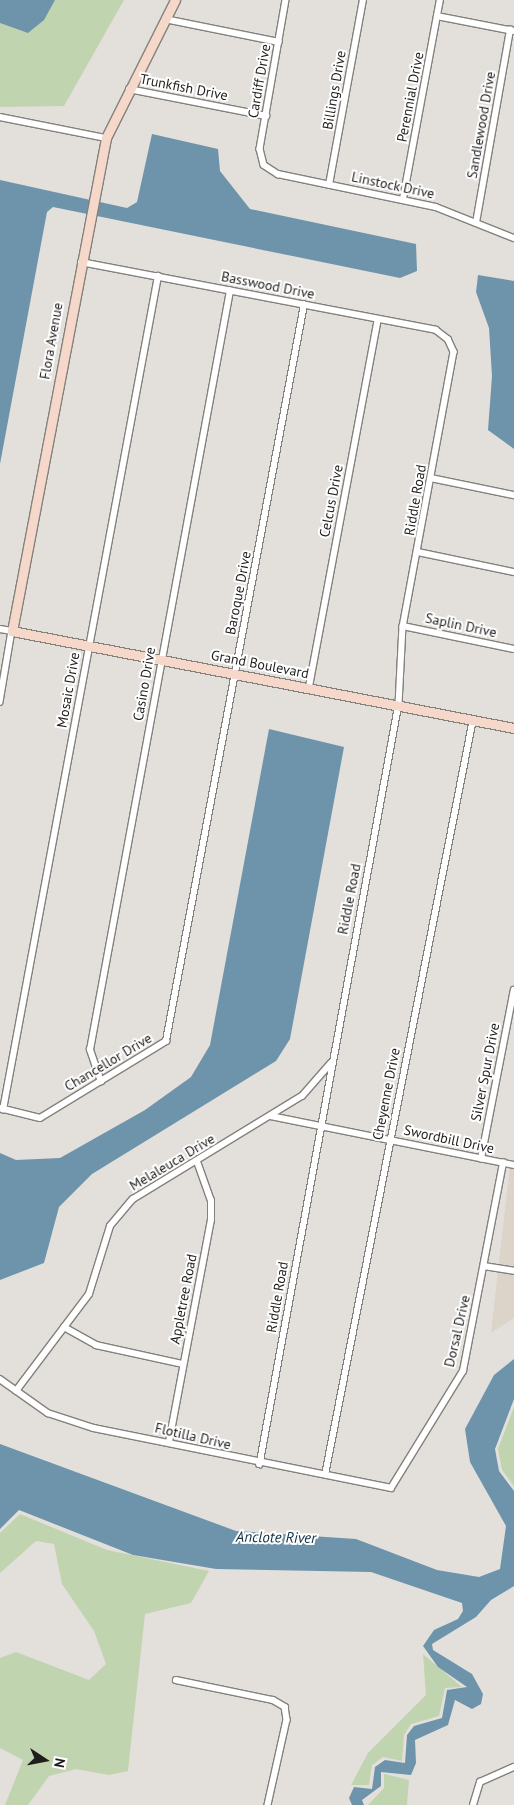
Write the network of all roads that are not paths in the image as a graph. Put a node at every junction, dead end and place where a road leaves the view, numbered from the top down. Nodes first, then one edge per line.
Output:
1 (175, 0) edge
2 (286, 0) edge
3 (363, 0) edge
4 (440, 0) edge
5 (438, 16) junction
6 (165, 19) junction
7 (512, 31) edge
8 (279, 42) junction
9 (127, 88) junction
10 (266, 116) junction
11 (0, 117) edge
12 (106, 138) junction
13 (264, 166) joint
14 (329, 185) junction
15 (403, 199) junction
16 (476, 224) junction
17 (514, 238) edge
18 (80, 262) junction
19 (158, 276) junction
20 (230, 291) junction
21 (304, 305) junction
22 (378, 320) junction
23 (448, 339) joint
24 (431, 478) junction
25 (514, 495) edge
26 (418, 552) junction
27 (514, 572) edge
28 (403, 626) junction
29 (0, 629) edge
30 (12, 631) junction
31 (88, 646) junction
32 (514, 649) edge
33 (161, 660) junction
34 (236, 672) junction
35 (309, 687) junction
36 (0, 702) edge
37 (399, 704) junction
38 (473, 719) junction
39 (514, 728) edge
40 (180, 975) joint
41 (514, 990) edge
42 (331, 1063) junction
43 (101, 1082) junction
44 (1, 1109) edge
45 (271, 1116) junction
46 (320, 1127) junction
47 (389, 1140) junction
48 (481, 1159) junction
49 (197, 1162) junction
50 (503, 1163) junction
51 (514, 1165) edge
52 (484, 1266) junction
53 (514, 1271) edge
54 (64, 1327) junction
55 (183, 1364) junction
56 (0, 1379) edge
57 (16, 1391) junction
58 (169, 1442) junction
59 (260, 1464) junction
60 (325, 1475) junction
61 (391, 1488) joint
62 (176, 1680) dead end
63 (514, 1767) edge
64 (268, 1805) edge
65 (473, 1805) edge

1 - 6 street, Flora Avenue
2 - 8 street, Cardiff Drive
3 - 14 street, Billings Drive
4 - 5 street, Perennial Drive
5 - 7 street
5 - 15 street, Perennial Drive
6 - 8 street
6 - 9 street, Flora Avenue
7 - 16 street, Sandlewood Drive
8 - 10 street, Cardiff Drive
9 - 10 street, Trunkfish Drive
9 - 12 street, Flora Avenue
10 - 13 street, Cardiff Drive
11 - 12 street
12 - 18 street, Flora Avenue
13 - 14 street, Linstock Drive
14 - 15 street, Linstock Drive
15 - 16 street, Linstock Drive
16 - 17 street, Linstock Drive
18 - 19 street, Basswood Drive
18 - 30 street, Flora Avenue
19 - 20 street, Basswood Drive
19 - 31 street, Mosaic Drive
20 - 21 street, Basswood Drive
20 - 33 street, Casino Drive
21 - 22 street, Basswood Drive
21 - 34 street, Baroque Drive
22 - 23 street, Basswood Drive
22 - 35 street, Celcus Drive
23 - 24 street, Riddle Road
24 - 25 street
24 - 26 street, Riddle Road
26 - 27 street
26 - 28 street, Riddle Road
28 - 32 street, Saplin Drive
28 - 37 street, Riddle Road
29 - 30 street, Grand Boulevard
30 - 31 street, Grand Boulevard
30 - 36 street, Flora Avenue
31 - 33 street, Grand Boulevard
31 - 44 street, Mosaic Drive
33 - 34 street, Grand Boulevard
33 - 43 street, Casino Drive
34 - 35 street, Grand Boulevard
34 - 40 street, Baroque Drive
35 - 37 street, Grand Boulevard
37 - 38 street, Grand Boulevard
37 - 42 street, Riddle Road
38 - 39 street, Grand Boulevard
38 - 47 street, Cheyenne Drive
40 - 43 street, Chancellor Drive
41 - 48 street, Silver Spur Drive
42 - 45 street, Melaleuca Drive
42 - 46 street, Riddle Road
43 - 44 street, Chancellor Drive
45 - 46 street, Swordbill Drive
45 - 49 street, Melaleuca Drive
46 - 47 street, Swordbill Drive
46 - 59 street, Riddle Road
47 - 48 street, Swordbill Drive
47 - 60 street, Cheyenne Drive
48 - 50 street, Swordbill Drive
49 - 54 street, Melaleuca Drive
49 - 55 street, Appletree Road
50 - 51 street, Swordbill Drive
50 - 52 street, Dorsal Drive
52 - 53 street
52 - 61 street, Dorsal Drive
54 - 55 street
54 - 57 street, Melaleuca Drive
55 - 58 street, Appletree Road
56 - 57 street, Flotilla Drive
57 - 58 street, Flotilla Drive
58 - 59 street, Flotilla Drive
59 - 60 street, Flotilla Drive
60 - 61 street, Flotilla Drive
62 - 64 street
63 - 65 street

